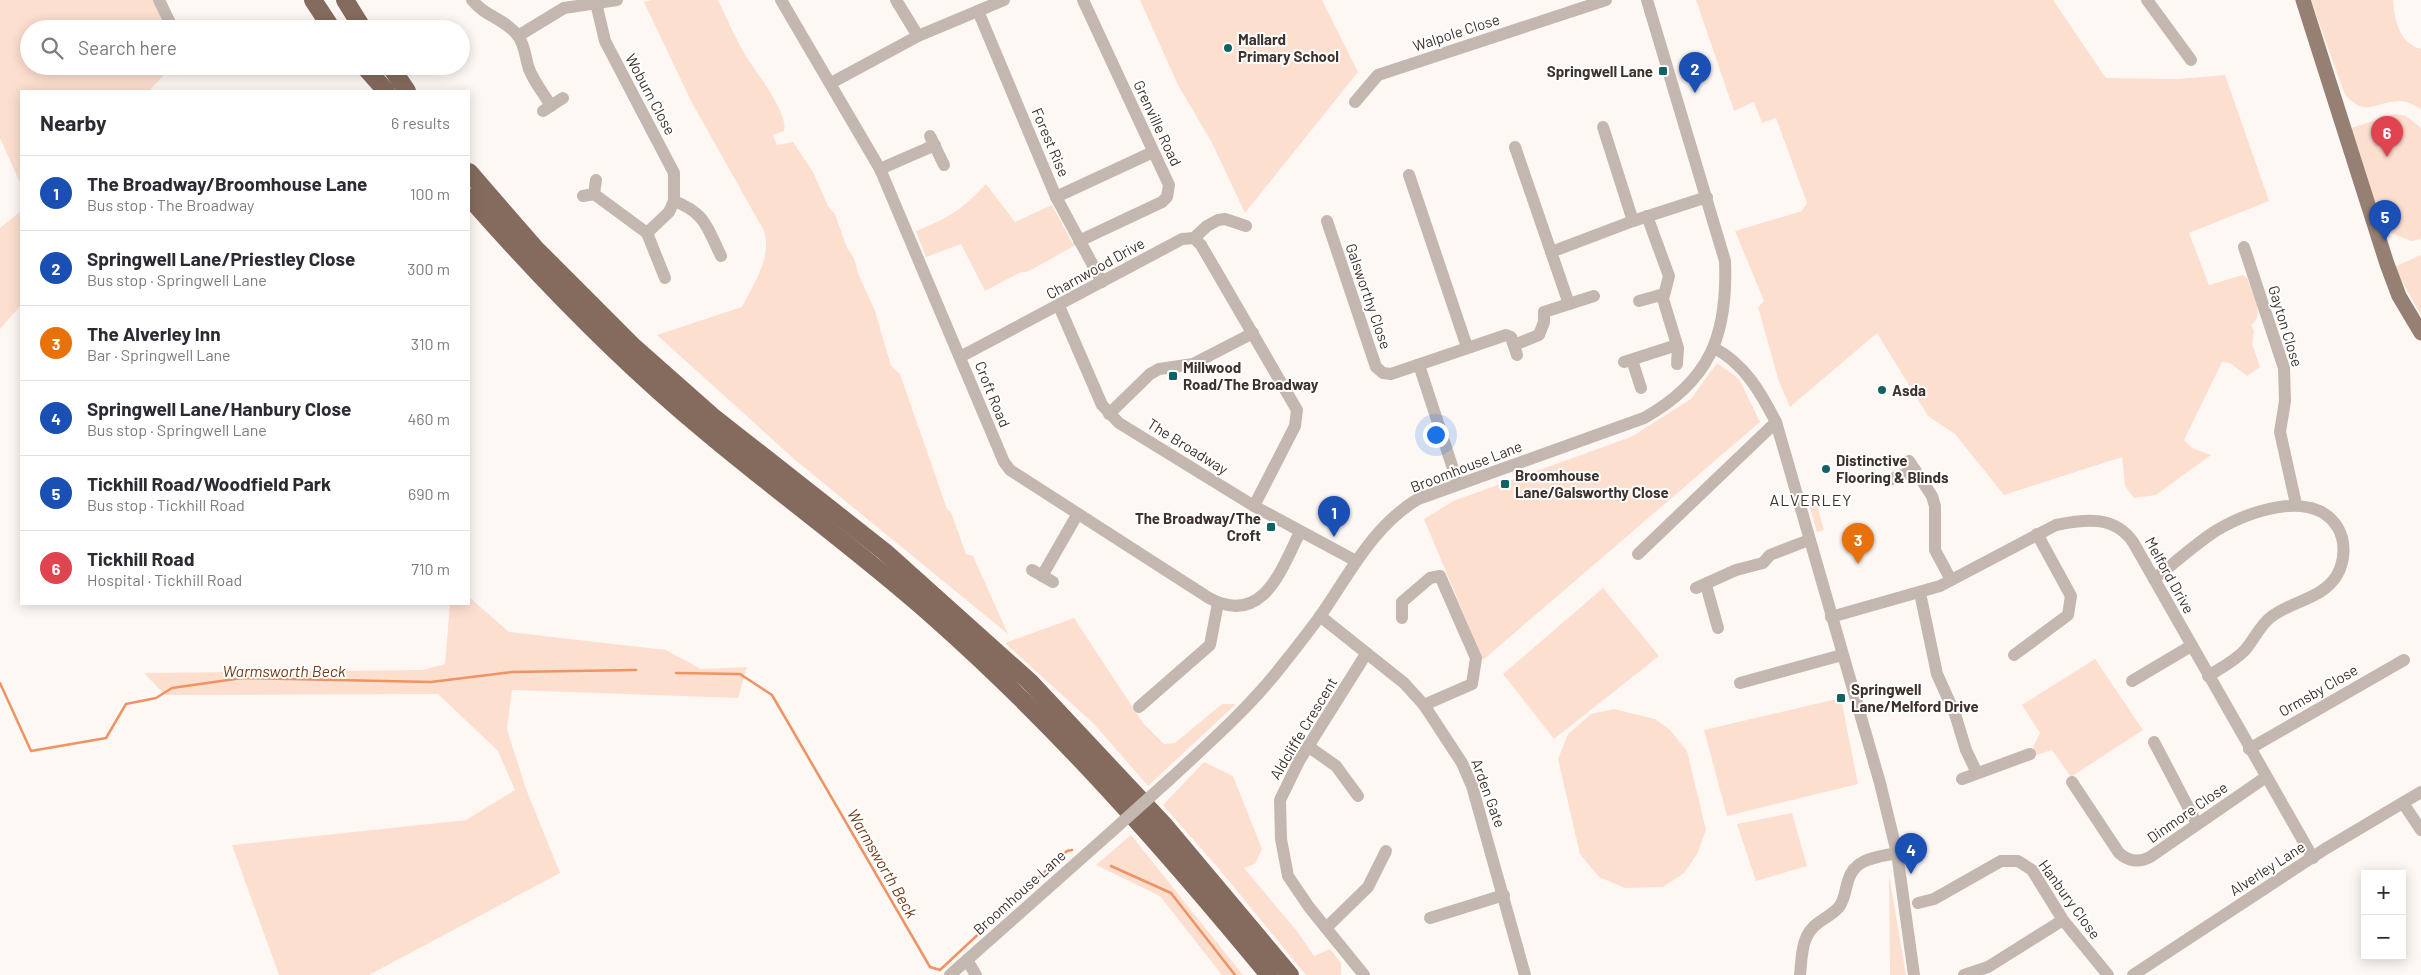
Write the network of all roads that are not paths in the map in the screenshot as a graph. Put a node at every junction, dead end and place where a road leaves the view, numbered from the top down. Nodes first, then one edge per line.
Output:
1 (159, 0) edge
2 (313, 0) edge
3 (325, 0) edge
4 (345, 0) edge
5 (351, 0) edge
6 (472, 0) edge
7 (617, 0) edge
8 (782, 0) edge
9 (896, 0) edge
10 (1004, 0) edge
11 (1083, 0) edge
12 (1606, 0) edge
13 (1648, 0) edge
14 (2147, 0) edge
15 (2303, 0) edge
16 (596, 3) junction
17 (978, 11) junction
18 (169, 20) edge
19 (326, 20) edge
20 (337, 20) edge
21 (357, 20) edge
22 (363, 20) edge
23 (518, 36) junction
24 (918, 36) junction
25 (2192, 60) dead end
26 (372, 75) edge
27 (375, 75) edge
28 (396, 75) edge
29 (831, 83) junction
30 (385, 90) edge
31 (385, 90) edge
32 (407, 90) edge
33 (563, 98) dead end
34 (1355, 102) dead end
35 (1603, 127) dead end
36 (1515, 147) dead end
37 (1153, 152) junction
38 (944, 165) dead end
39 (880, 169) junction
40 (470, 173) edge
41 (1409, 175) dead end
42 (596, 180) dead end
43 (1056, 197) junction
44 (1707, 197) junction
45 (470, 198) edge
46 (674, 201) junction
47 (1647, 216) junction
48 (1327, 221) dead end
49 (1633, 221) junction
50 (1246, 226) dead end
51 (648, 233) junction
52 (1194, 238) junction
53 (1079, 241) junction
54 (2244, 247) dead end
55 (1551, 252) junction
56 (721, 256) dead end
57 (665, 278) dead end
58 (1102, 282) junction
59 (1664, 294) junction
60 (1594, 296) dead end
61 (1639, 301) dead end
62 (1568, 304) junction
63 (1059, 306) junction
64 (1253, 333) junction
65 (2421, 333) edge
66 (1677, 345) junction
67 (1467, 347) junction
68 (1714, 348) junction
69 (960, 357) junction
70 (1677, 364) dead end
71 (1418, 365) junction
72 (1640, 388) dead end
73 (1109, 414) junction
74 (1776, 422) junction
75 (1889, 480) dead end
76 (1458, 484) junction
77 (2296, 504) junction
78 (1254, 506) junction
79 (1077, 515) junction
80 (1300, 532) junction
81 (2037, 534) junction
82 (1809, 540) junction
83 (1638, 554) dead end
84 (1356, 561) junction
85 (1042, 576) dead end
86 (2154, 579) junction
87 (1951, 580) junction
88 (1920, 593) junction
89 (1218, 603) junction
90 (1320, 616) junction
91 (1831, 617) junction
92 (1402, 618) dead end
93 (1718, 628) dead end
94 (2191, 646) junction
95 (1366, 654) junction
96 (1842, 655) junction
97 (2014, 655) dead end
98 (2404, 660) dead end
99 (2208, 676) junction
100 (2132, 681) dead end
101 (1740, 683) dead end
102 (1424, 705) junction
103 (1140, 707) dead end
104 (2154, 742) dead end
105 (1309, 747) junction
106 (2249, 749) junction
107 (2030, 754) dead end
108 (1977, 773) junction
109 (2266, 777) junction
110 (1962, 779) dead end
111 (2072, 782) dead end
112 (2421, 792) edge
113 (1358, 796) dead end
114 (2403, 803) junction
115 (2198, 824) junction
116 (2421, 830) edge
117 (1386, 851) dead end
118 (1897, 853) junction
119 (2313, 858) junction
120 (1504, 894) junction
121 (1918, 903) dead end
122 (1430, 918) dead end
123 (2063, 920) junction
124 (1326, 928) junction
125 (967, 960) junction
126 (950, 975) edge
127 (976, 975) edge
128 (1269, 975) edge
129 (1290, 975) edge
130 (1364, 975) edge
131 (1525, 975) edge
132 (1800, 975) edge
133 (1914, 975) edge
134 (1964, 975) edge
135 (2108, 975) edge
136 (2132, 975) edge

1 - 18 street
2 - 19 highway
3 - 20 highway
4 - 21 highway
5 - 22 highway
6 - 23 street
7 - 16 street
8 - 29 street, Croft Road
9 - 24 street
10 - 17 street
11 - 37 street, Grenville Road
12 - 34 street, Walpole Close
13 - 44 street
14 - 25 street
15 - 65 main road
16 - 23 street
16 - 46 street, Woburn Close
17 - 24 street
17 - 43 street, Forest Rise
23 - 33 street
24 - 29 street
26 - 30 highway
27 - 31 highway
28 - 32 highway
29 - 39 street, Croft Road
35 - 49 street
36 - 55 street
37 - 43 street
37 - 53 street, Grenville Road
38 - 39 street
39 - 69 street, Croft Road
40 - 129 highway
41 - 67 street
42 - 51 street
43 - 53 street, Forest Rise
44 - 47 street
44 - 68 street
45 - 128 highway
46 - 51 street
46 - 56 street
47 - 49 street
47 - 59 street
48 - 71 street, Galsworthy Close
49 - 55 street
50 - 52 street, Charnwood Drive
51 - 57 street
52 - 58 street, Charnwood Drive
52 - 64 street
53 - 58 street, Forest Rise
54 - 77 street, Gayton Close
55 - 62 street
58 - 63 street, Charnwood Drive
59 - 61 street
59 - 66 street
60 - 62 street
62 - 67 street, Galsworthy Close
63 - 69 street, Charnwood Drive
63 - 73 street, The Broadway
64 - 73 street
64 - 78 street
66 - 70 street
66 - 72 street
67 - 71 street, Galsworthy Close
68 - 74 street
68 - 76 street, Broomhouse Lane
69 - 79 street, Croft Road
71 - 76 street
73 - 78 street, The Broadway
74 - 82 street
74 - 83 street
75 - 87 street
76 - 84 street, Broomhouse Lane
77 - 86 street
77 - 99 street
78 - 80 street, The Broadway
79 - 85 street
79 - 89 street, Croft Road
80 - 84 street, The Broadway
80 - 89 street, Croft Road
81 - 86 street, Melford Drive
81 - 87 street, Melford Drive
81 - 97 street
82 - 91 street
82 - 93 street
84 - 90 street, Broomhouse Lane
86 - 94 street, Melford Drive
87 - 88 street, Melford Drive
88 - 91 street, Melford Drive
88 - 108 street
89 - 103 street
90 - 95 street, Arden Gate
90 - 125 street, Broomhouse Lane, bridge
91 - 96 street
92 - 102 street
94 - 99 street, Melford Drive
94 - 100 street
95 - 102 street, Arden Gate
95 - 105 street, Aldcliffe Crescent
96 - 101 street
96 - 118 street
98 - 106 street, Ormsby Close
99 - 106 street, Melford Drive
102 - 120 street, Arden Gate
104 - 115 street
105 - 113 street
105 - 124 street, Aldcliffe Crescent
106 - 109 street, Melford Drive
107 - 108 street
108 - 110 street
109 - 115 street, Dinmore Close
109 - 119 street, Melford Drive
111 - 115 street, Dinmore Close
112 - 114 street, Alverley Lane
114 - 116 street
114 - 119 street, Alverley Lane
117 - 124 street
118 - 132 street
118 - 133 street
119 - 136 street, Alverley Lane
120 - 122 street
120 - 131 street, Arden Gate
121 - 123 street, Hanbury Close
123 - 134 street
123 - 135 street, Hanbury Close
124 - 130 street, Aldcliffe Crescent
125 - 126 street, Broomhouse Lane
125 - 127 street

